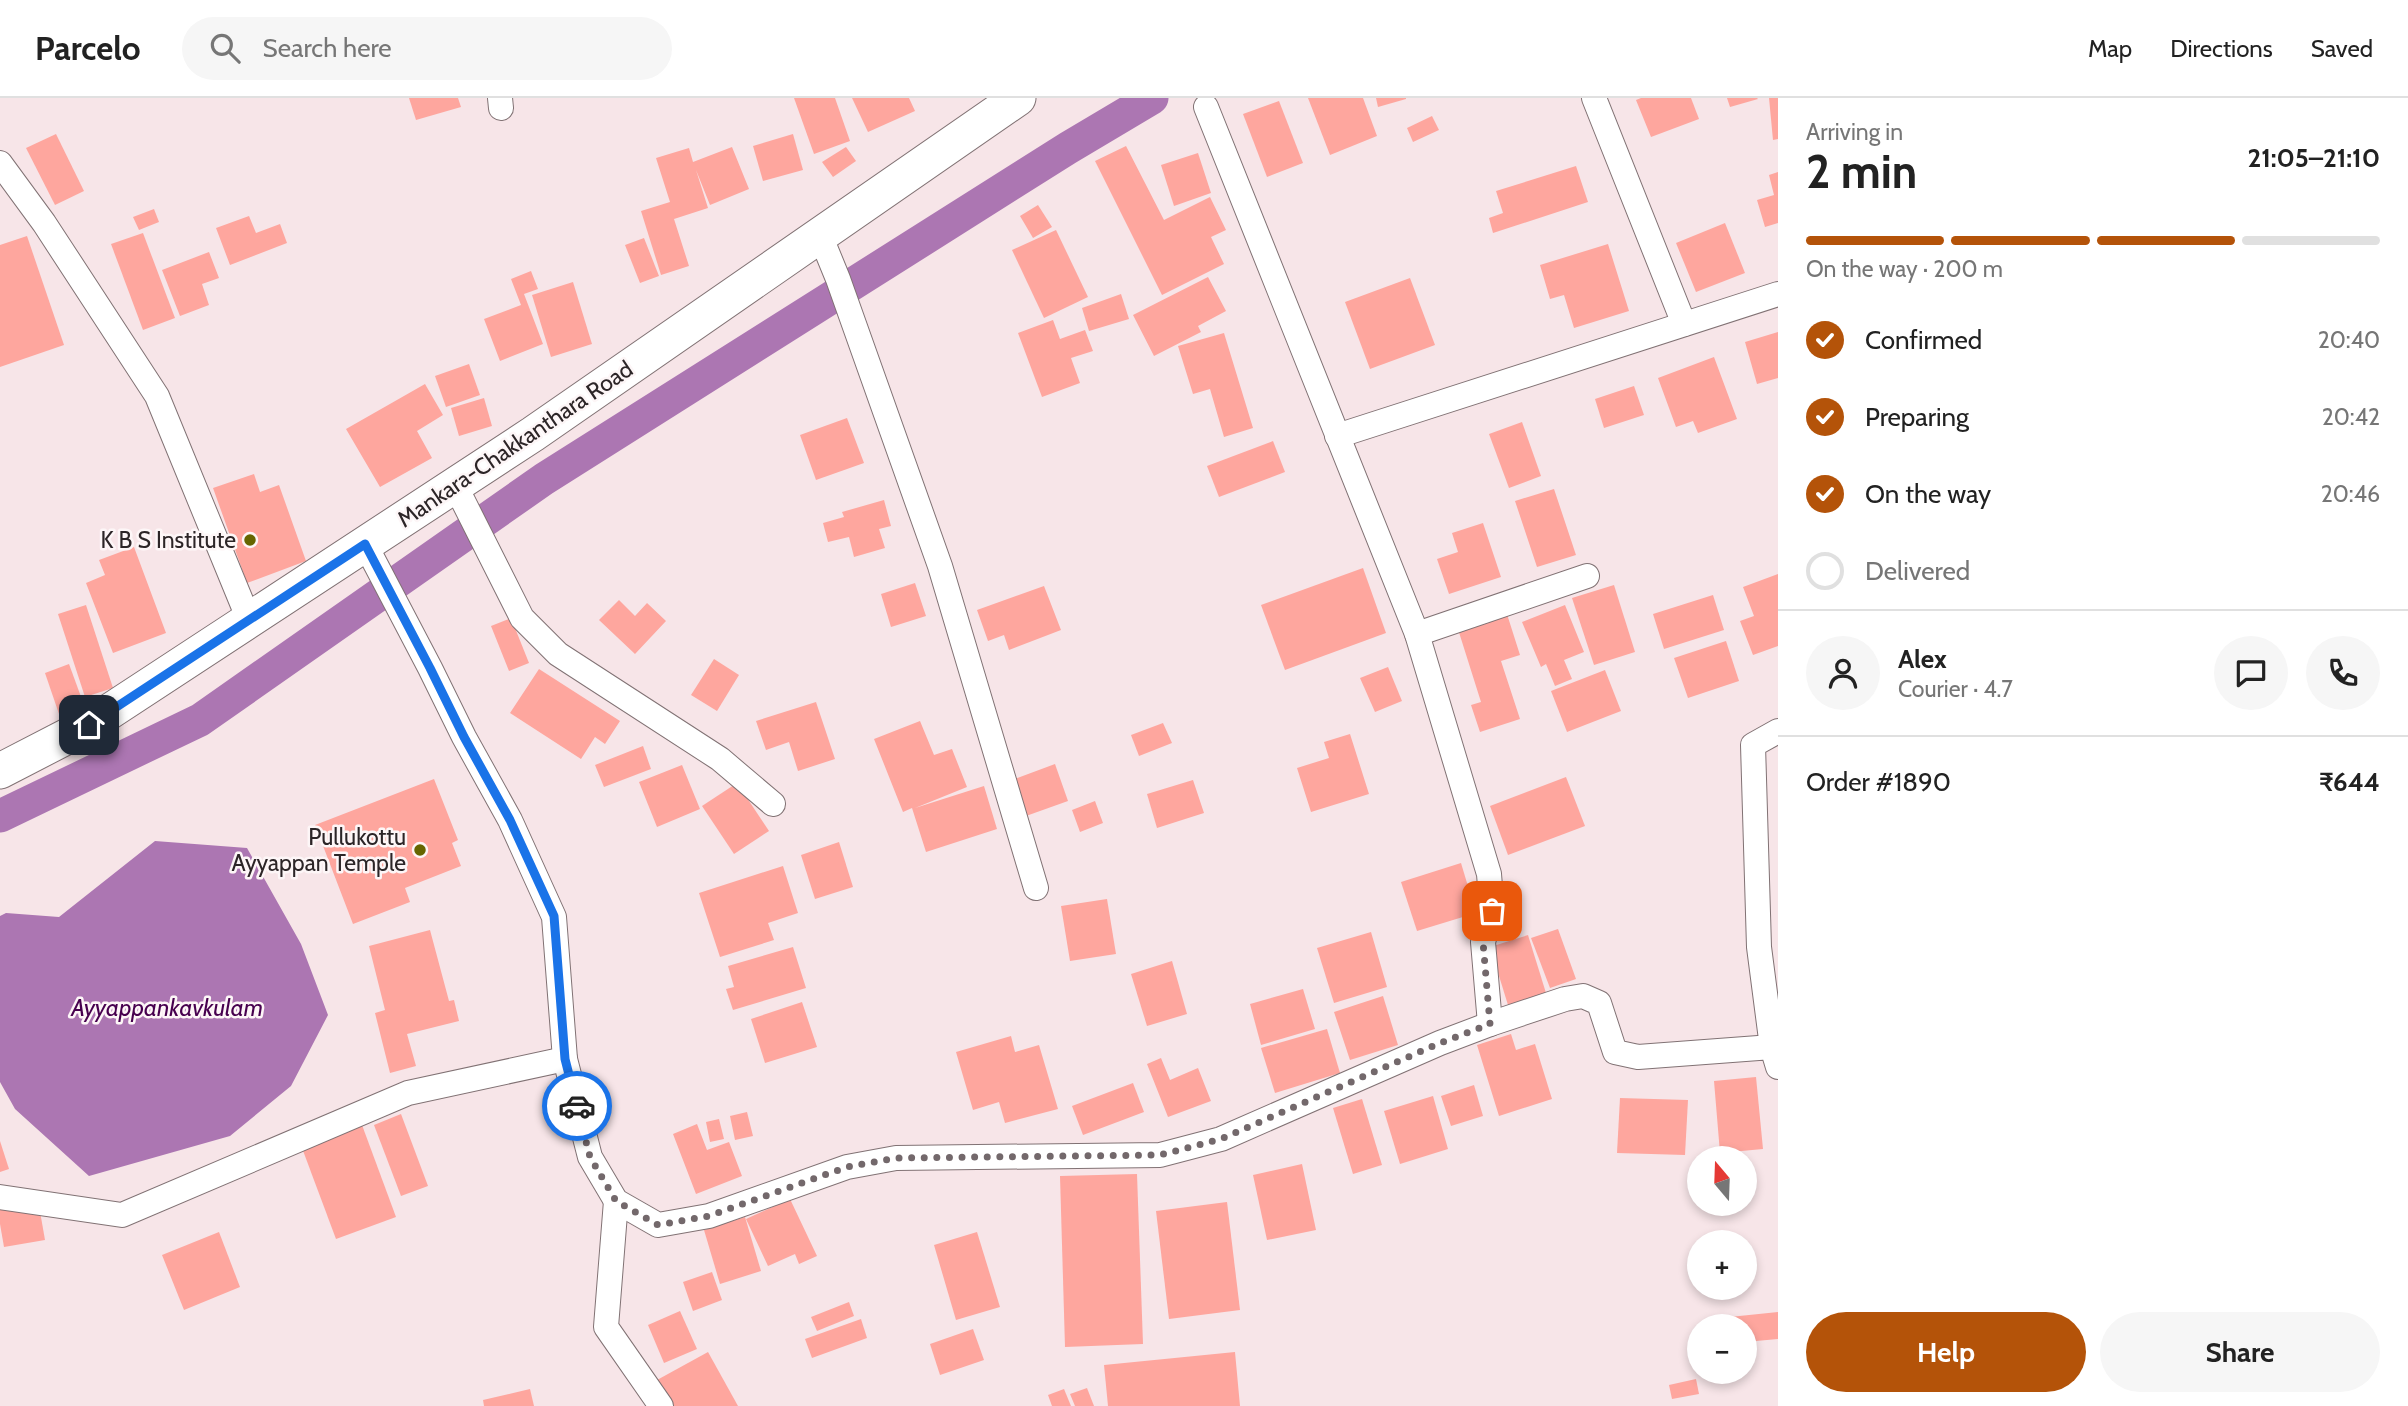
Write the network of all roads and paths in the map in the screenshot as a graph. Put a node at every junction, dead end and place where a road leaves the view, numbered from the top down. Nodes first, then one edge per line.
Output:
1 (1018, 98) edge
2 (1594, 98) edge
3 (1210, 101) edge
4 (0, 163) edge
5 (820, 235) junction
6 (1778, 294) edge
7 (1684, 324) junction
8 (1337, 436) junction
9 (455, 485) junction
10 (368, 551) junction
11 (1587, 576) dead end
12 (249, 620) junction
13 (1417, 634) junction
14 (1778, 731) edge
15 (0, 771) edge
16 (773, 804) dead end
17 (1036, 888) dead end
18 (1490, 1024) junction
19 (1775, 1057) edge
20 (565, 1059) junction
21 (0, 1197) edge
22 (616, 1201) junction
23 (661, 1406) edge

1 - 5 main road, Mankara-Chakkanthara Road
2 - 7 street
3 - 8 street
4 - 12 street
5 - 9 main road, Mankara-Chakkanthara Road
5 - 17 street
6 - 7 street
7 - 8 street
8 - 13 street
9 - 10 main road, Mankara-Chakkanthara Road
9 - 16 street
10 - 12 main road, Mankara-Chakkanthara Road
10 - 20 street
11 - 13 street
12 - 15 main road, Mankara-Chakkanthara Road
13 - 18 street
14 - 19 street
18 - 19 street
18 - 22 street
20 - 21 street
20 - 22 street
22 - 23 street

